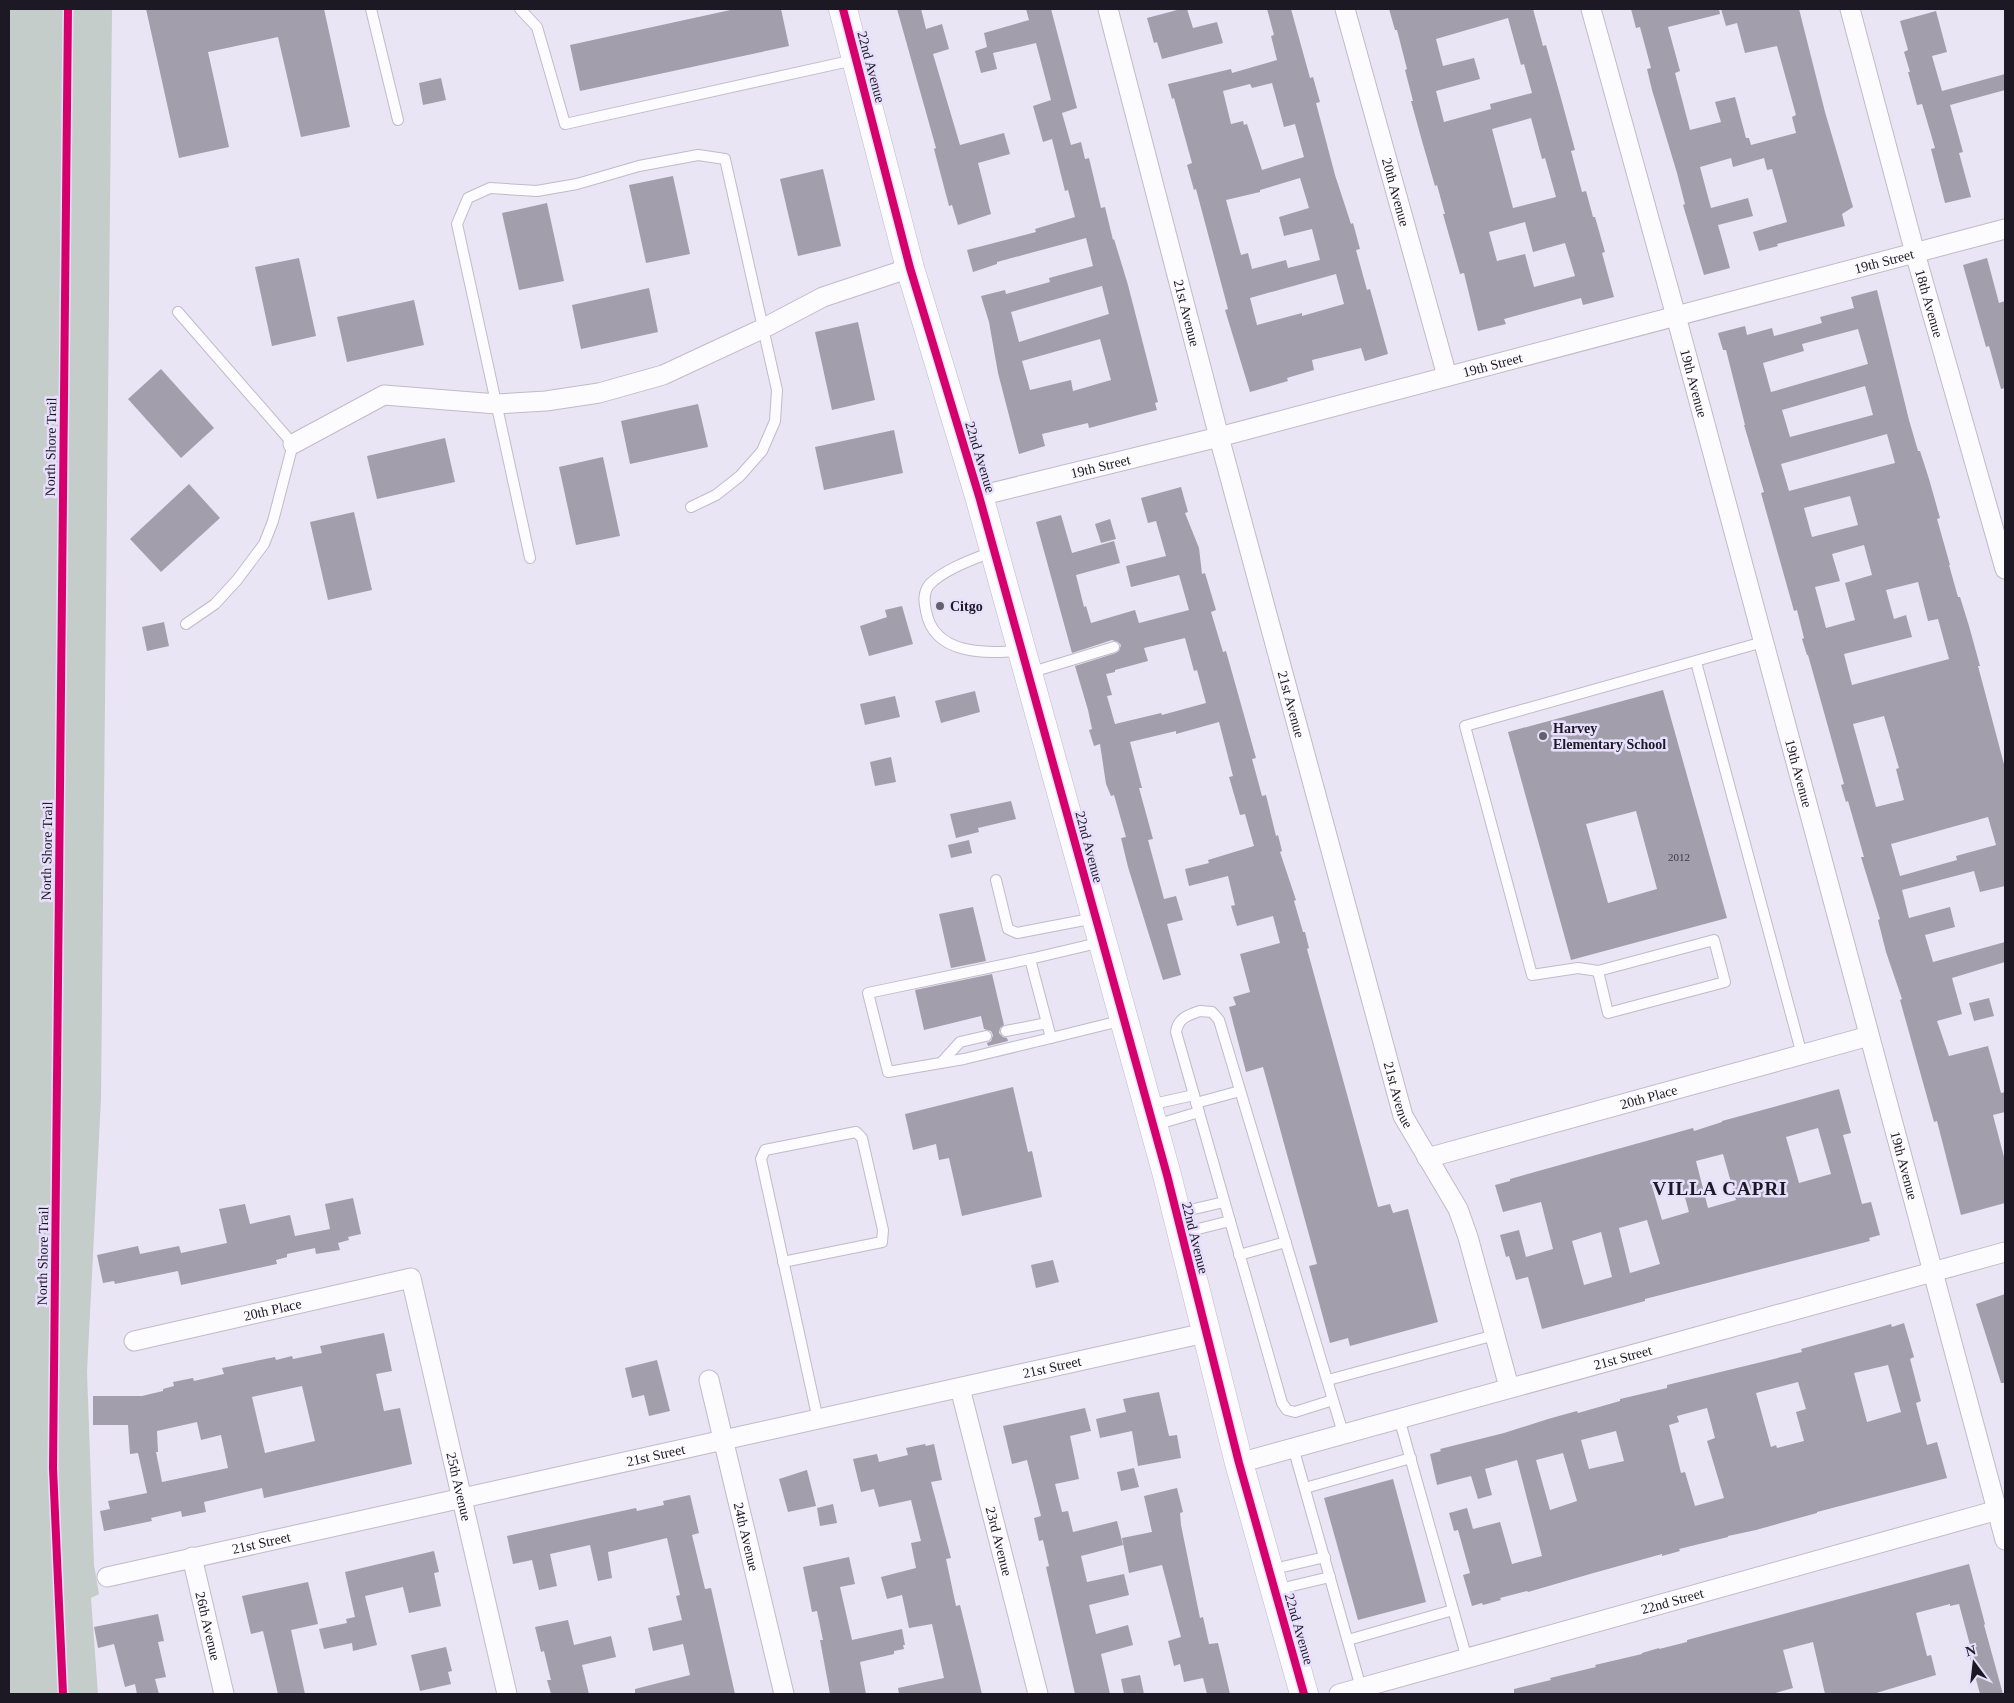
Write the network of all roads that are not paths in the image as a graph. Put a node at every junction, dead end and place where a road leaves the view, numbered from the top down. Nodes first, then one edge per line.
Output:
1 (371, 9) edge
2 (520, 9) edge
3 (843, 9) edge
4 (1108, 9) edge
5 (1345, 9) edge
6 (1591, 9) edge
7 (1850, 9) edge
8 (856, 60) junction
9 (398, 120) dead end
10 (2005, 229) edge
11 (1915, 253) junction
12 (910, 268) junction
13 (178, 312) dead end
14 (1676, 316) junction
15 (764, 328) junction
16 (1447, 376) junction
17 (496, 404) junction
18 (1219, 437) junction
19 (293, 444) junction
20 (979, 496) junction
21 (691, 507) dead end
22 (994, 551) junction
23 (530, 558) dead end
24 (2005, 569) edge
25 (186, 624) dead end
26 (1763, 642) junction
27 (1114, 647) dead end
28 (1025, 662) junction
29 (1696, 662) junction
30 (996, 880) dead end
31 (1099, 929) junction
32 (1030, 960) junction
33 (1598, 971) junction
34 (1124, 1020) junction
35 (1047, 1023) junction
36 (1006, 1031) dead end
37 (986, 1036) dead end
38 (1869, 1036) junction
39 (1051, 1038) junction
40 (1802, 1055) junction
41 (941, 1063) junction
42 (1240, 1091) junction
43 (1196, 1103) junction
44 (1151, 1116) junction
45 (1427, 1158) junction
46 (1224, 1202) junction
47 (1230, 1221) junction
48 (1179, 1223) junction
49 (1286, 1242) junction
50 (2005, 1252) edge
51 (1239, 1254) junction
52 (783, 1262) junction
53 (1932, 1272) junction
54 (411, 1278) joint
55 (1205, 1333) junction
56 (1495, 1335) junction
57 (134, 1341) dead end
58 (709, 1380) dead end
59 (1328, 1380) junction
60 (1509, 1387) junction
61 (960, 1388) junction
62 (1333, 1400) junction
63 (1399, 1418) junction
64 (818, 1420) junction
65 (1343, 1434) junction
66 (725, 1441) junction
67 (1294, 1448) junction
68 (1411, 1458) junction
69 (1239, 1463) junction
70 (1305, 1488) junction
71 (463, 1497) junction
72 (2001, 1509) edge
73 (2005, 1540) edge
74 (192, 1557) junction
75 (1325, 1558) junction
76 (107, 1577) dead end
77 (1330, 1577) junction
78 (1272, 1580) junction
79 (1454, 1610) junction
80 (1348, 1640) junction
81 (1467, 1659) junction
82 (1362, 1688) junction
83 (224, 1694) edge
84 (507, 1694) edge
85 (784, 1694) edge
86 (1038, 1694) edge
87 (1304, 1694) edge
88 (1339, 1694) edge

1 - 9 lane
2 - 8 lane
3 - 8 street, 22nd Avenue
4 - 18 street, 21st Avenue
5 - 16 street, 20th Avenue
6 - 14 street, 19th Avenue
7 - 11 street, 18th Avenue
8 - 12 street, 22nd Avenue
10 - 11 street, 19th Street
11 - 14 street, 19th Street
11 - 24 street, 18th Avenue
12 - 15 street
12 - 20 street, 22nd Avenue
13 - 19 lane
14 - 16 street, 19th Street
14 - 26 street, 19th Avenue
15 - 17 street
15 - 17 lane
15 - 21 lane
16 - 18 street, 19th Street
17 - 19 street
17 - 23 lane
18 - 20 street, 19th Street
18 - 45 street, 21st Avenue
19 - 25 lane
20 - 22 street, 22nd Avenue
22 - 28 street, 22nd Avenue
22 - 28 lane
26 - 29 lane
26 - 38 street, 19th Avenue
27 - 28 lane
28 - 31 street, 22nd Avenue
29 - 33 lane
29 - 40 lane
30 - 31 lane
31 - 32 lane
31 - 34 street, 22nd Avenue
32 - 35 lane
32 - 41 lane
33 - 33 lane
34 - 39 lane
34 - 44 street, 22nd Avenue
35 - 36 lane
35 - 39 lane
37 - 41 lane
38 - 40 street, 20th Place
38 - 53 street, 19th Avenue
39 - 41 lane
40 - 45 street, 20th Place
42 - 43 lane
42 - 43 lane
42 - 49 lane
43 - 44 lane
43 - 44 lane
43 - 46 lane
44 - 48 street, 22nd Avenue
45 - 56 street, 21st Avenue
46 - 47 lane
46 - 48 lane
47 - 48 lane
47 - 51 lane
48 - 55 street, 22nd Avenue
49 - 51 lane
49 - 59 lane
50 - 53 street, 21st Street
51 - 62 lane
52 - 52 lane
52 - 64 lane
53 - 60 street, 21st Street
53 - 72 street, 19th Avenue
54 - 57 street, 20th Place
54 - 71 street, 25th Avenue
55 - 61 street, 21st Street
55 - 69 street, 22nd Avenue
56 - 59 lane
56 - 60 street, 21st Avenue
58 - 66 street, 24th Avenue
59 - 62 lane
60 - 63 street, 21st Street
61 - 64 street, 21st Street
61 - 86 street, 23rd Avenue
62 - 65 lane
63 - 65 street, 21st Street
63 - 68 lane
64 - 66 street, 21st Street
65 - 67 street, 21st Street
66 - 71 street, 21st Street
66 - 85 street, 24th Avenue
67 - 69 street, 21st Street
67 - 70 lane
68 - 70 lane
68 - 79 lane
69 - 78 street, 22nd Avenue
70 - 75 lane
71 - 74 street, 21st Street
71 - 84 street, 25th Avenue
72 - 73 street, 19th Avenue
72 - 81 street, 22nd Street
74 - 76 street, 21st Street
74 - 83 street, 26th Avenue
75 - 77 lane
75 - 78 lane
77 - 78 lane
77 - 80 lane
78 - 87 street, 22nd Avenue
79 - 80 lane
79 - 81 lane
80 - 82 lane
81 - 82 street, 22nd Street
82 - 88 street, 22nd Street

